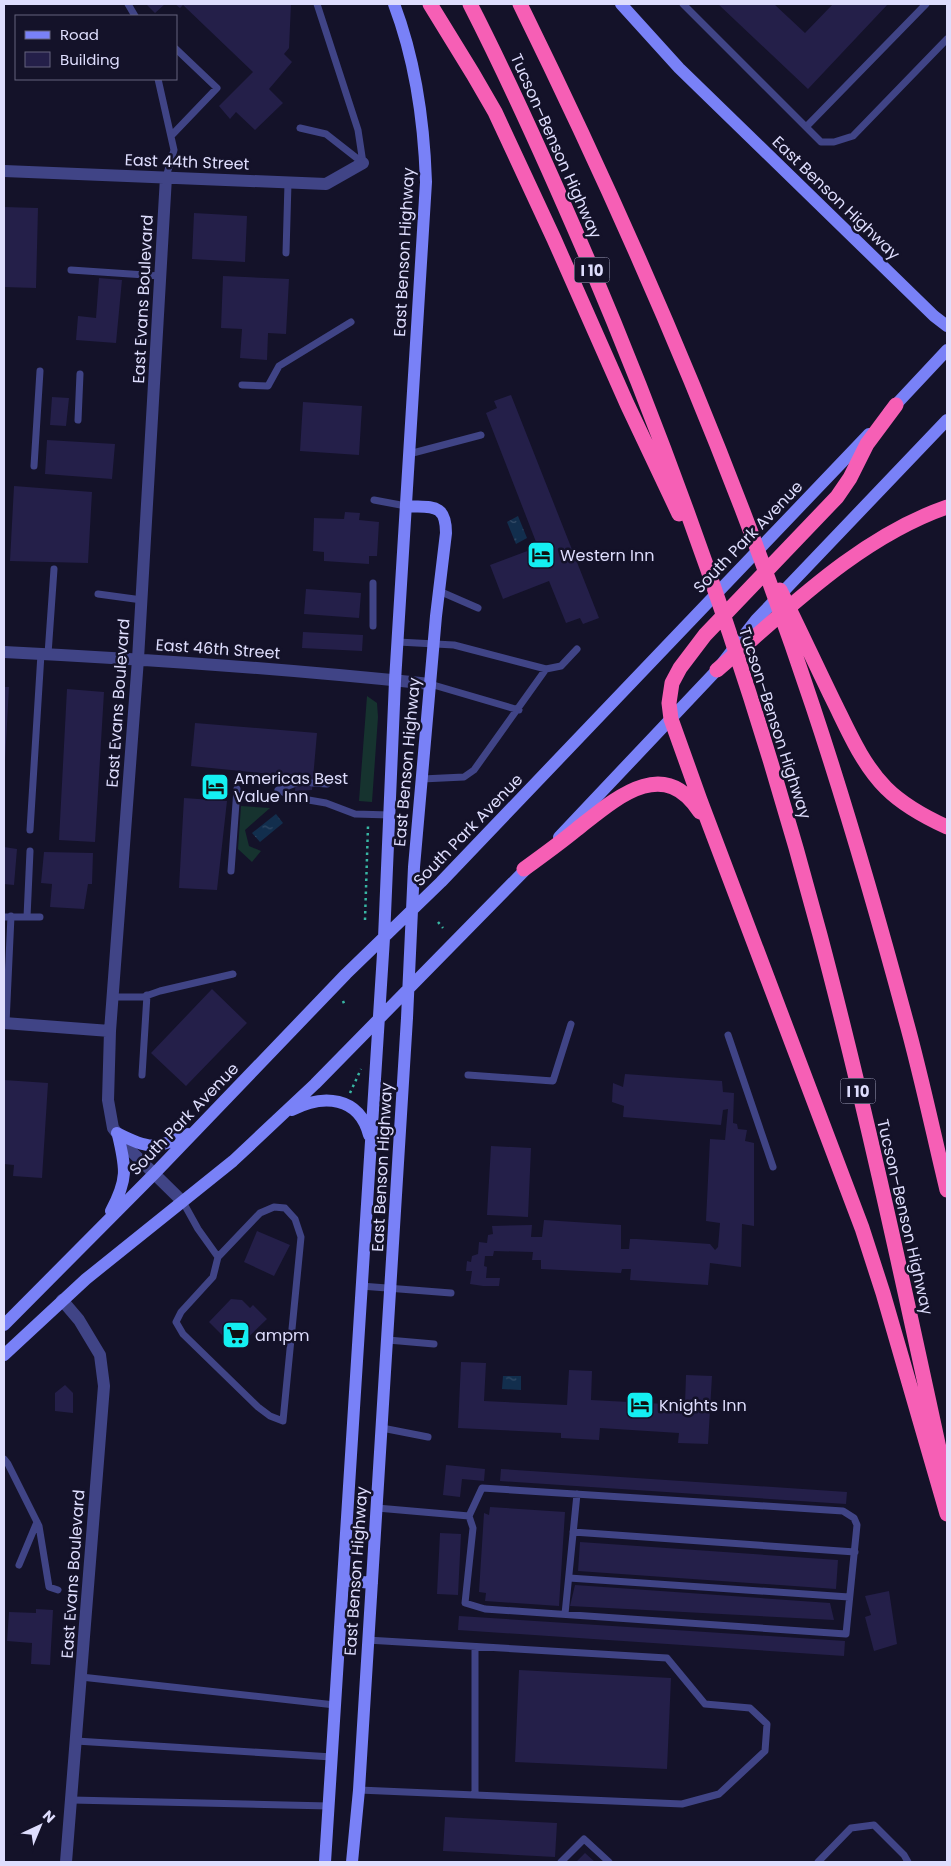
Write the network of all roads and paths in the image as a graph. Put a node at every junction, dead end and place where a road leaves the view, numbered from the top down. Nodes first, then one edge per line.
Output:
1 (128, 4) edge
2 (317, 4) edge
3 (394, 4) edge
4 (430, 4) edge
5 (470, 4) edge
6 (520, 4) edge
7 (526, 4) edge
8 (621, 4) edge
9 (683, 4) edge
10 (926, 4) edge
11 (134, 15) edge
12 (947, 38) edge
13 (178, 51) edge
14 (550, 63) junction
15 (158, 80) edge
16 (806, 127) junction
17 (300, 128) dead end
18 (171, 136) junction
19 (363, 162) junction
20 (4, 171) edge
21 (166, 177) junction
22 (288, 183) junction
23 (286, 253) dead end
24 (71, 270) dead end
25 (160, 276) junction
26 (351, 322) dead end
27 (947, 326) edge
28 (947, 350) edge
29 (40, 371) dead end
30 (80, 374) dead end
31 (242, 385) dead end
32 (896, 405) junction
33 (78, 420) dead end
34 (947, 420) edge
35 (481, 435) dead end
36 (409, 454) junction
37 (34, 466) dead end
38 (374, 500) dead end
39 (738, 500) junction
40 (406, 506) junction
41 (947, 508) edge
42 (696, 544) junction
43 (54, 568) dead end
44 (373, 583) dead end
45 (439, 591) junction
46 (98, 594) dead end
47 (142, 600) junction
48 (478, 608) dead end
49 (373, 626) dead end
50 (398, 642) junction
51 (433, 644) junction
52 (577, 649) dead end
53 (4, 652) edge
54 (44, 654) junction
55 (138, 659) junction
56 (546, 669) junction
57 (717, 670) junction
58 (396, 680) junction
59 (430, 684) junction
60 (519, 710) junction
61 (671, 719) junction
62 (422, 780) junction
63 (296, 783) dead end
64 (312, 783) dead end
65 (326, 784) dead end
66 (237, 789) dead end
67 (368, 814) junction
68 (390, 815) junction
69 (947, 827) edge
70 (30, 830) dead end
71 (714, 838) junction
72 (30, 850) dead end
73 (524, 869) junction
74 (232, 871) dead end
75 (412, 910) junction
76 (7, 916) edge
77 (27, 916) junction
78 (40, 917) dead end
79 (365, 920) dead end
80 (438, 922) dead end
81 (443, 928) dead end
82 (384, 938) junction
83 (233, 974) dead end
84 (409, 988) junction
85 (147, 995) junction
86 (112, 997) junction
87 (343, 1001) dead end
88 (344, 1006) dead end
89 (378, 1019) junction
90 (5, 1023) edge
91 (571, 1024) dead end
92 (110, 1030) junction
93 (728, 1034) dead end
94 (362, 1069) dead end
95 (142, 1075) dead end
96 (468, 1075) dead end
97 (350, 1095) dead end
98 (278, 1119) junction
99 (195, 1131) junction
100 (118, 1134) junction
101 (370, 1151) junction
102 (773, 1167) dead end
103 (154, 1174) junction
104 (947, 1190) edge
105 (183, 1202) junction
106 (104, 1225) junction
107 (218, 1257) junction
108 (361, 1286) junction
109 (391, 1289) junction
110 (451, 1293) dead end
111 (62, 1300) junction
112 (4, 1325) edge
113 (388, 1340) junction
114 (434, 1344) dead end
115 (4, 1354) edge
116 (382, 1428) junction
117 (428, 1437) dead end
118 (4, 1459) edge
119 (947, 1484) edge
120 (578, 1494) junction
121 (377, 1508) junction
122 (947, 1514) edge
123 (469, 1516) junction
124 (37, 1522) junction
125 (573, 1532) junction
126 (854, 1552) junction
127 (19, 1566) dead end
128 (568, 1578) junction
129 (343, 1580) junction
130 (372, 1583) junction
131 (58, 1590) dead end
132 (849, 1597) junction
133 (565, 1614) junction
134 (368, 1640) junction
135 (475, 1647) junction
136 (81, 1677) junction
137 (335, 1705) junction
138 (76, 1741) junction
139 (332, 1757) junction
140 (359, 1790) junction
141 (475, 1795) junction
142 (72, 1800) junction
143 (329, 1806) junction
144 (66, 1862) edge
145 (325, 1862) edge
146 (352, 1862) edge
147 (560, 1862) edge
148 (609, 1862) edge
149 (818, 1862) edge
150 (908, 1862) edge

1 - 11 lane
2 - 19 lane
3 - 36 main road, East Benson Highway
4 - 42 highway
5 - 42 highway, Tucson–Benson Highway / I 10
6 - 14 highway, Tucson–Benson Highway
7 - 14 highway
8 - 27 main road, East Benson Highway
9 - 16 lane
10 - 16 lane
12 - 16 lane
13 - 18 lane
14 - 39 highway, Tucson–Benson Highway
15 - 18 lane
17 - 19 lane
18 - 21 lane
19 - 22 street, East 44th Street
20 - 21 street, East 44th Street
21 - 22 street, East 44th Street
21 - 25 street, East Evans Boulevard
22 - 23 lane
24 - 25 lane
25 - 47 street, East Evans Boulevard
26 - 31 lane
28 - 32 main road, South Park Avenue
29 - 37 lane
30 - 33 lane
32 - 61 highway
32 - 75 main road, South Park Avenue
34 - 57 main road
35 - 36 lane
36 - 40 main road, East Benson Highway
38 - 40 lane
39 - 69 highway
39 - 104 highway, Tucson–Benson Highway
40 - 45 main road, East Benson Highway
40 - 50 main road, East Benson Highway
41 - 57 highway
42 - 119 highway, Tucson–Benson Highway / I 10
43 - 54 lane
44 - 49 lane
45 - 48 lane
45 - 51 main road, East Benson Highway
46 - 47 lane
47 - 55 street, East Evans Boulevard
50 - 51 lane
50 - 58 main road, East Benson Highway
51 - 56 lane
51 - 59 main road, East Benson Highway
52 - 56 lane
53 - 54 street, East 46th Street
54 - 55 street, East 46th Street
54 - 70 lane
55 - 58 street, East 46th Street
55 - 86 street, East Evans Boulevard
56 - 60 lane
57 - 61 main road
58 - 59 street, East 46th Street
58 - 68 main road, East Benson Highway
59 - 60 lane
59 - 62 main road, East Benson Highway
60 - 62 lane
61 - 71 highway
61 - 73 main road
62 - 75 main road, East Benson Highway
63 - 67 lane
64 - 65 lane
66 - 74 lane
67 - 68 lane
67 - 79 path
68 - 82 main road, East Benson Highway
71 - 73 highway
71 - 122 highway
72 - 77 lane
73 - 84 main road
75 - 82 main road, South Park Avenue
75 - 84 main road, East Benson Highway
76 - 77 lane
76 - 90 lane
77 - 78 lane
80 - 81 path
82 - 89 main road, East Benson Highway
82 - 99 main road, South Park Avenue
83 - 85 lane
84 - 89 main road
84 - 109 main road, East Benson Highway
85 - 86 lane
85 - 95 lane
86 - 92 street, East Evans Boulevard
87 - 88 path
89 - 98 main road
89 - 101 main road, East Benson Highway
90 - 92 street
91 - 96 lane
92 - 100 street, East Evans Boulevard
93 - 102 lane
94 - 97 path
98 - 101 main road
98 - 105 main road
99 - 100 main road
99 - 103 main road, South Park Avenue
100 - 103 street, East Evans Boulevard
100 - 106 main road
101 - 108 main road, East Benson Highway
103 - 105 street, East Evans Boulevard
103 - 106 main road, South Park Avenue
105 - 107 lane
105 - 111 main road
106 - 112 main road, South Park Avenue
107 - 107 lane
108 - 109 lane
108 - 129 main road, East Benson Highway
109 - 110 lane
109 - 113 main road, East Benson Highway
111 - 115 main road
111 - 136 street, East Evans Boulevard
113 - 114 lane
113 - 116 main road, East Benson Highway
116 - 117 lane
116 - 121 main road, East Benson Highway
118 - 124 lane
120 - 123 lane
120 - 125 lane
120 - 126 lane
121 - 123 lane
121 - 130 main road, East Benson Highway
123 - 133 lane
124 - 127 lane
124 - 131 lane
125 - 126 lane
125 - 128 lane
126 - 132 lane
128 - 132 lane
128 - 133 lane
129 - 130 main road
129 - 137 main road, East Benson Highway
130 - 134 main road, East Benson Highway
132 - 133 lane
134 - 135 lane
134 - 140 main road, East Benson Highway
135 - 141 lane
135 - 141 lane
136 - 137 lane
136 - 138 street, East Evans Boulevard
137 - 139 main road, East Benson Highway
138 - 139 lane
138 - 142 street, East Evans Boulevard
139 - 143 main road, East Benson Highway
140 - 141 lane
140 - 146 main road, East Benson Highway
142 - 143 lane
142 - 144 street, East Evans Boulevard
143 - 145 main road, East Benson Highway
147 - 148 lane
149 - 150 lane

